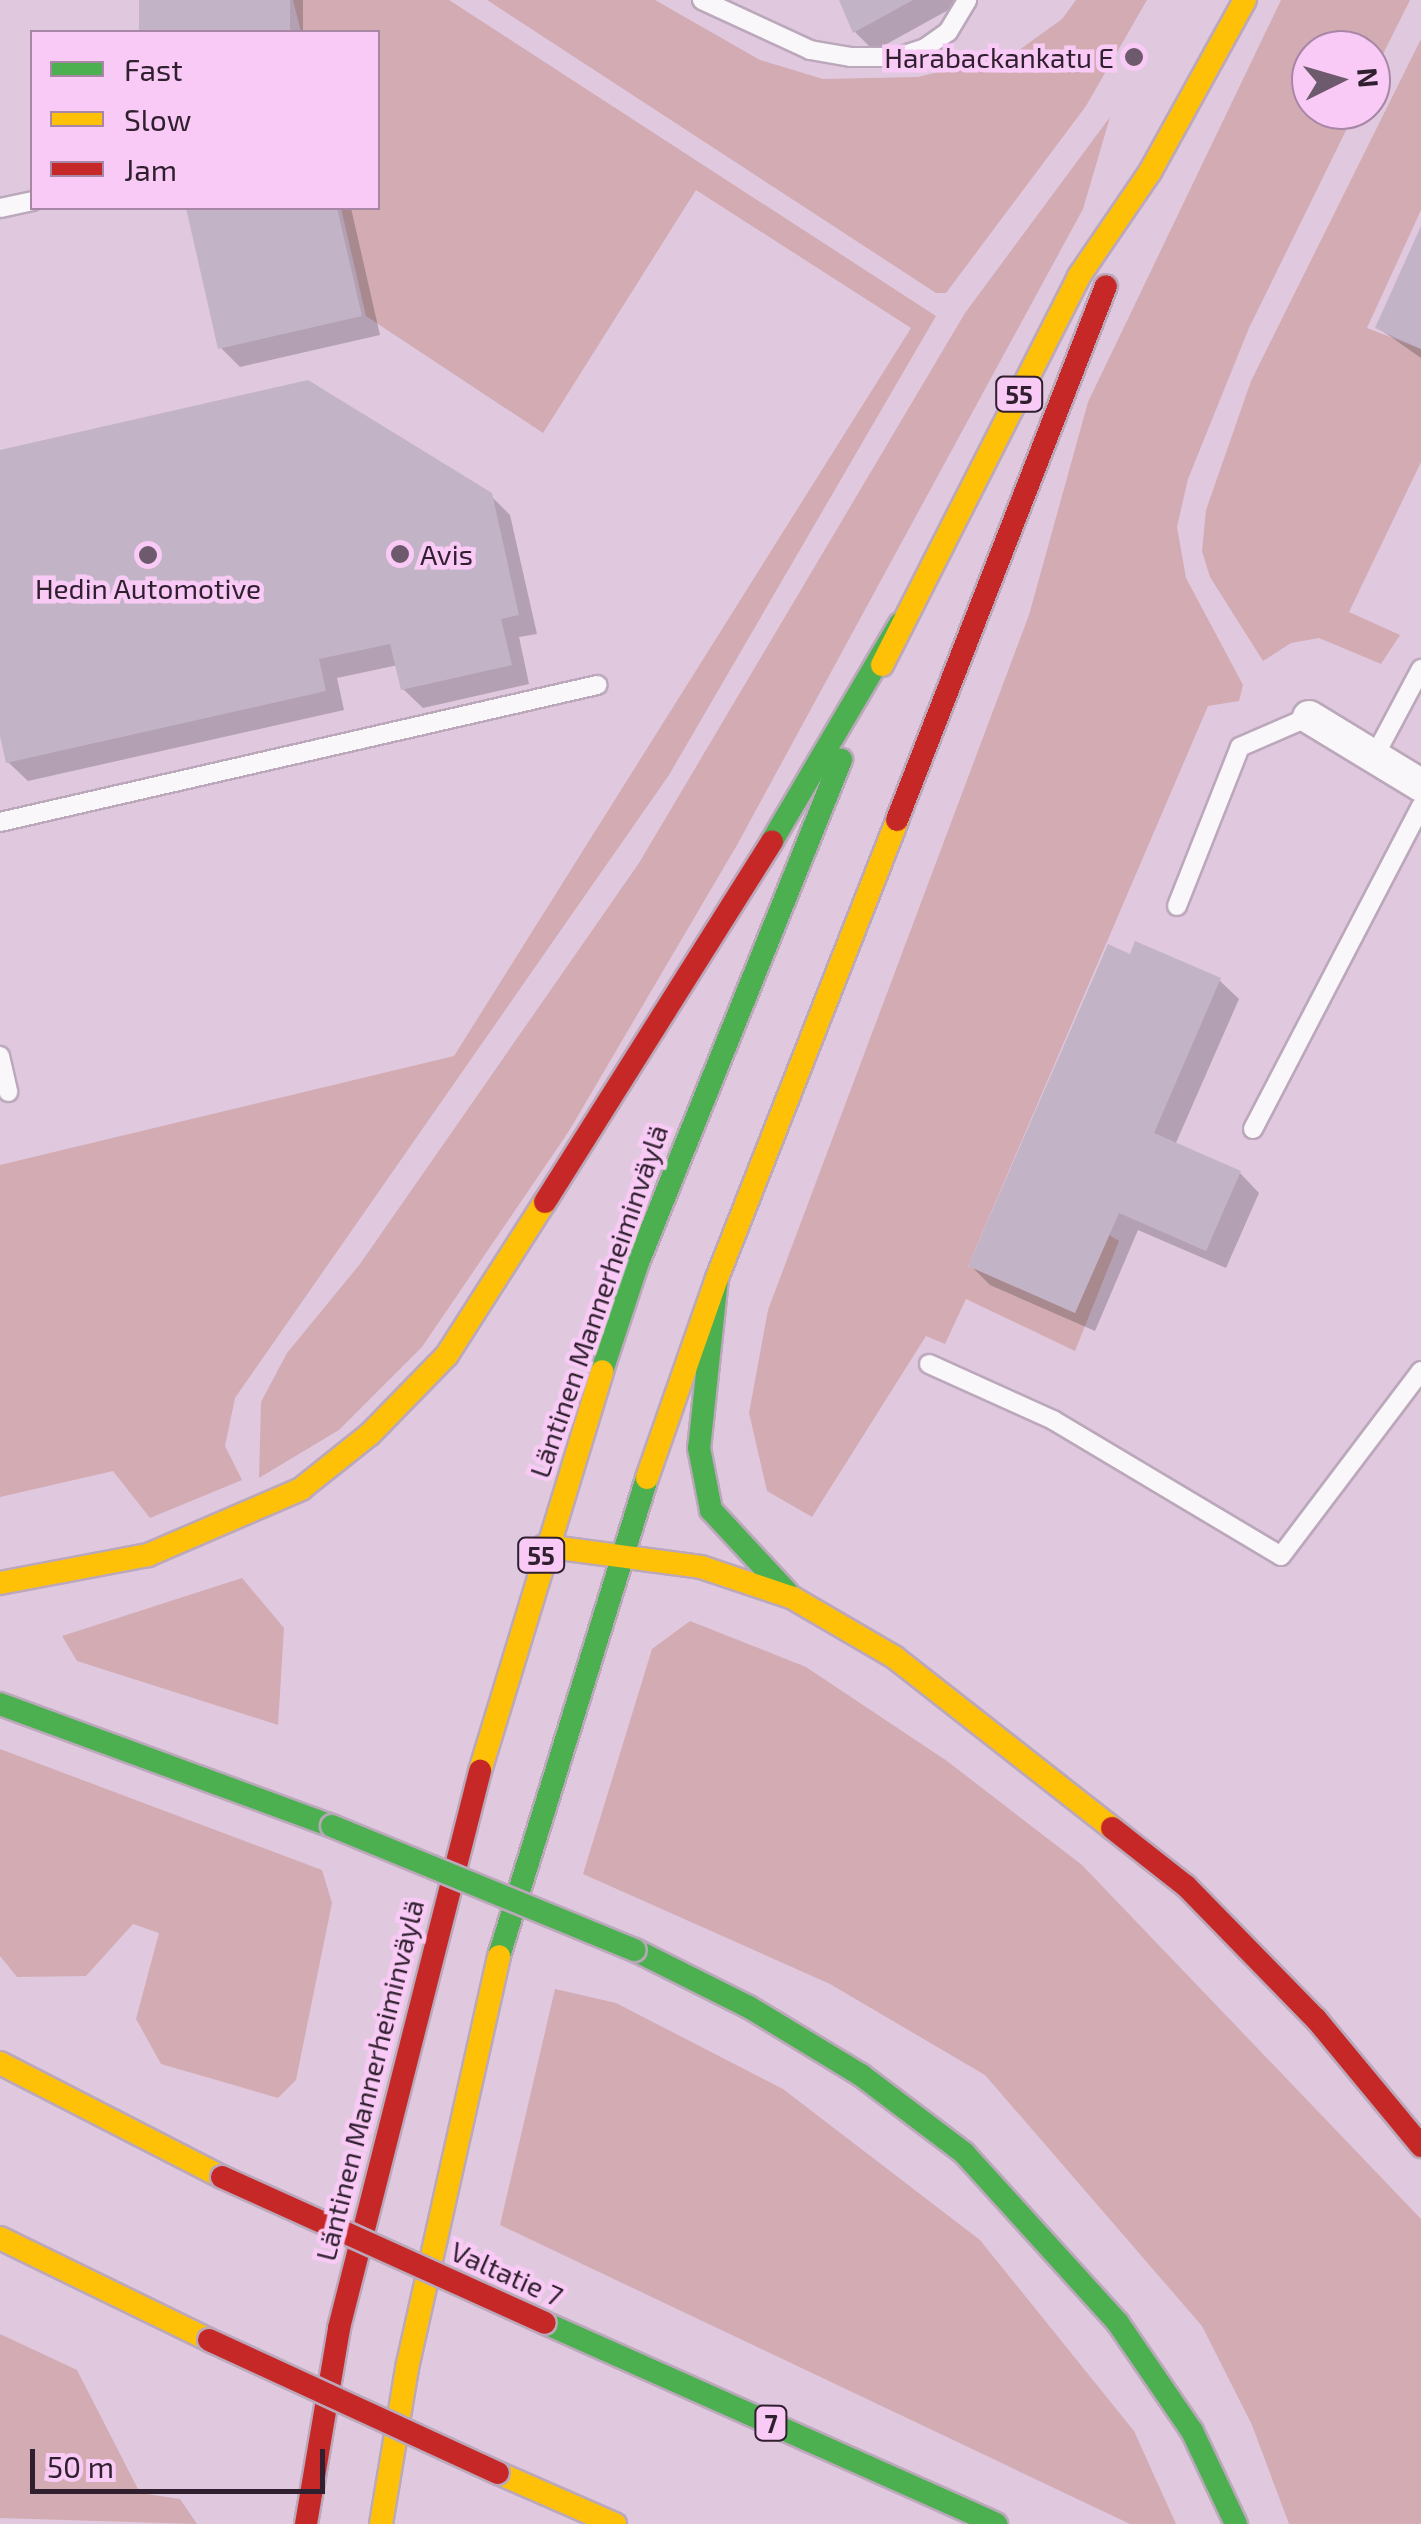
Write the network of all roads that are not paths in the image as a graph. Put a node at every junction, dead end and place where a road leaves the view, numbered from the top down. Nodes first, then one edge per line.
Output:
1 (966, 0) edge
2 (1245, 0) edge
3 (712, 2) edge
4 (1150, 172) junction
5 (30, 200) edge
6 (0, 208) edge
7 (900, 624) junction
8 (1421, 669) edge
9 (597, 685) dead end
10 (1308, 717) joint
11 (1374, 757) junction
12 (1421, 785) edge
13 (1421, 806) edge
14 (0, 822) edge
15 (1178, 906) dead end
16 (0, 1056) edge
17 (8, 1092) dead end
18 (1252, 1129) dead end
19 (717, 1278) junction
20 (929, 1364) dead end
21 (1421, 1371) edge
22 (544, 1546) junction
23 (621, 1551) junction
24 (0, 1583) edge
25 (793, 1598) junction
26 (0, 1704) edge
27 (0, 2063) edge
28 (1421, 2146) edge
29 (0, 2238) edge
30 (306, 2524) edge
31 (381, 2524) edge
32 (615, 2524) edge
33 (996, 2524) edge
34 (1236, 2524) edge

1 - 3 lane
2 - 4 main road, Läntinen Mannerheiminväylä / 55
4 - 7 main road, Läntinen Mannerheiminväylä / 55
4 - 19 main road, Läntinen Mannerheiminväylä / 55
5 - 6 lane
7 - 22 main road, Läntinen Mannerheiminväylä / 55
7 - 24 main road
8 - 11 lane
9 - 14 lane
10 - 11 street
10 - 15 lane
11 - 12 street
13 - 18 lane
16 - 17 lane
19 - 23 main road, Läntinen Mannerheiminväylä / 55
19 - 25 main road
20 - 21 lane
22 - 23 main road
22 - 30 main road, Läntinen Mannerheiminväylä / 55
23 - 25 main road
23 - 31 main road, Läntinen Mannerheiminväylä / 55
25 - 28 main road
26 - 34 main road, bridge
27 - 33 main road, Valtatie 7 / 7, bridge
29 - 32 main road, bridge

